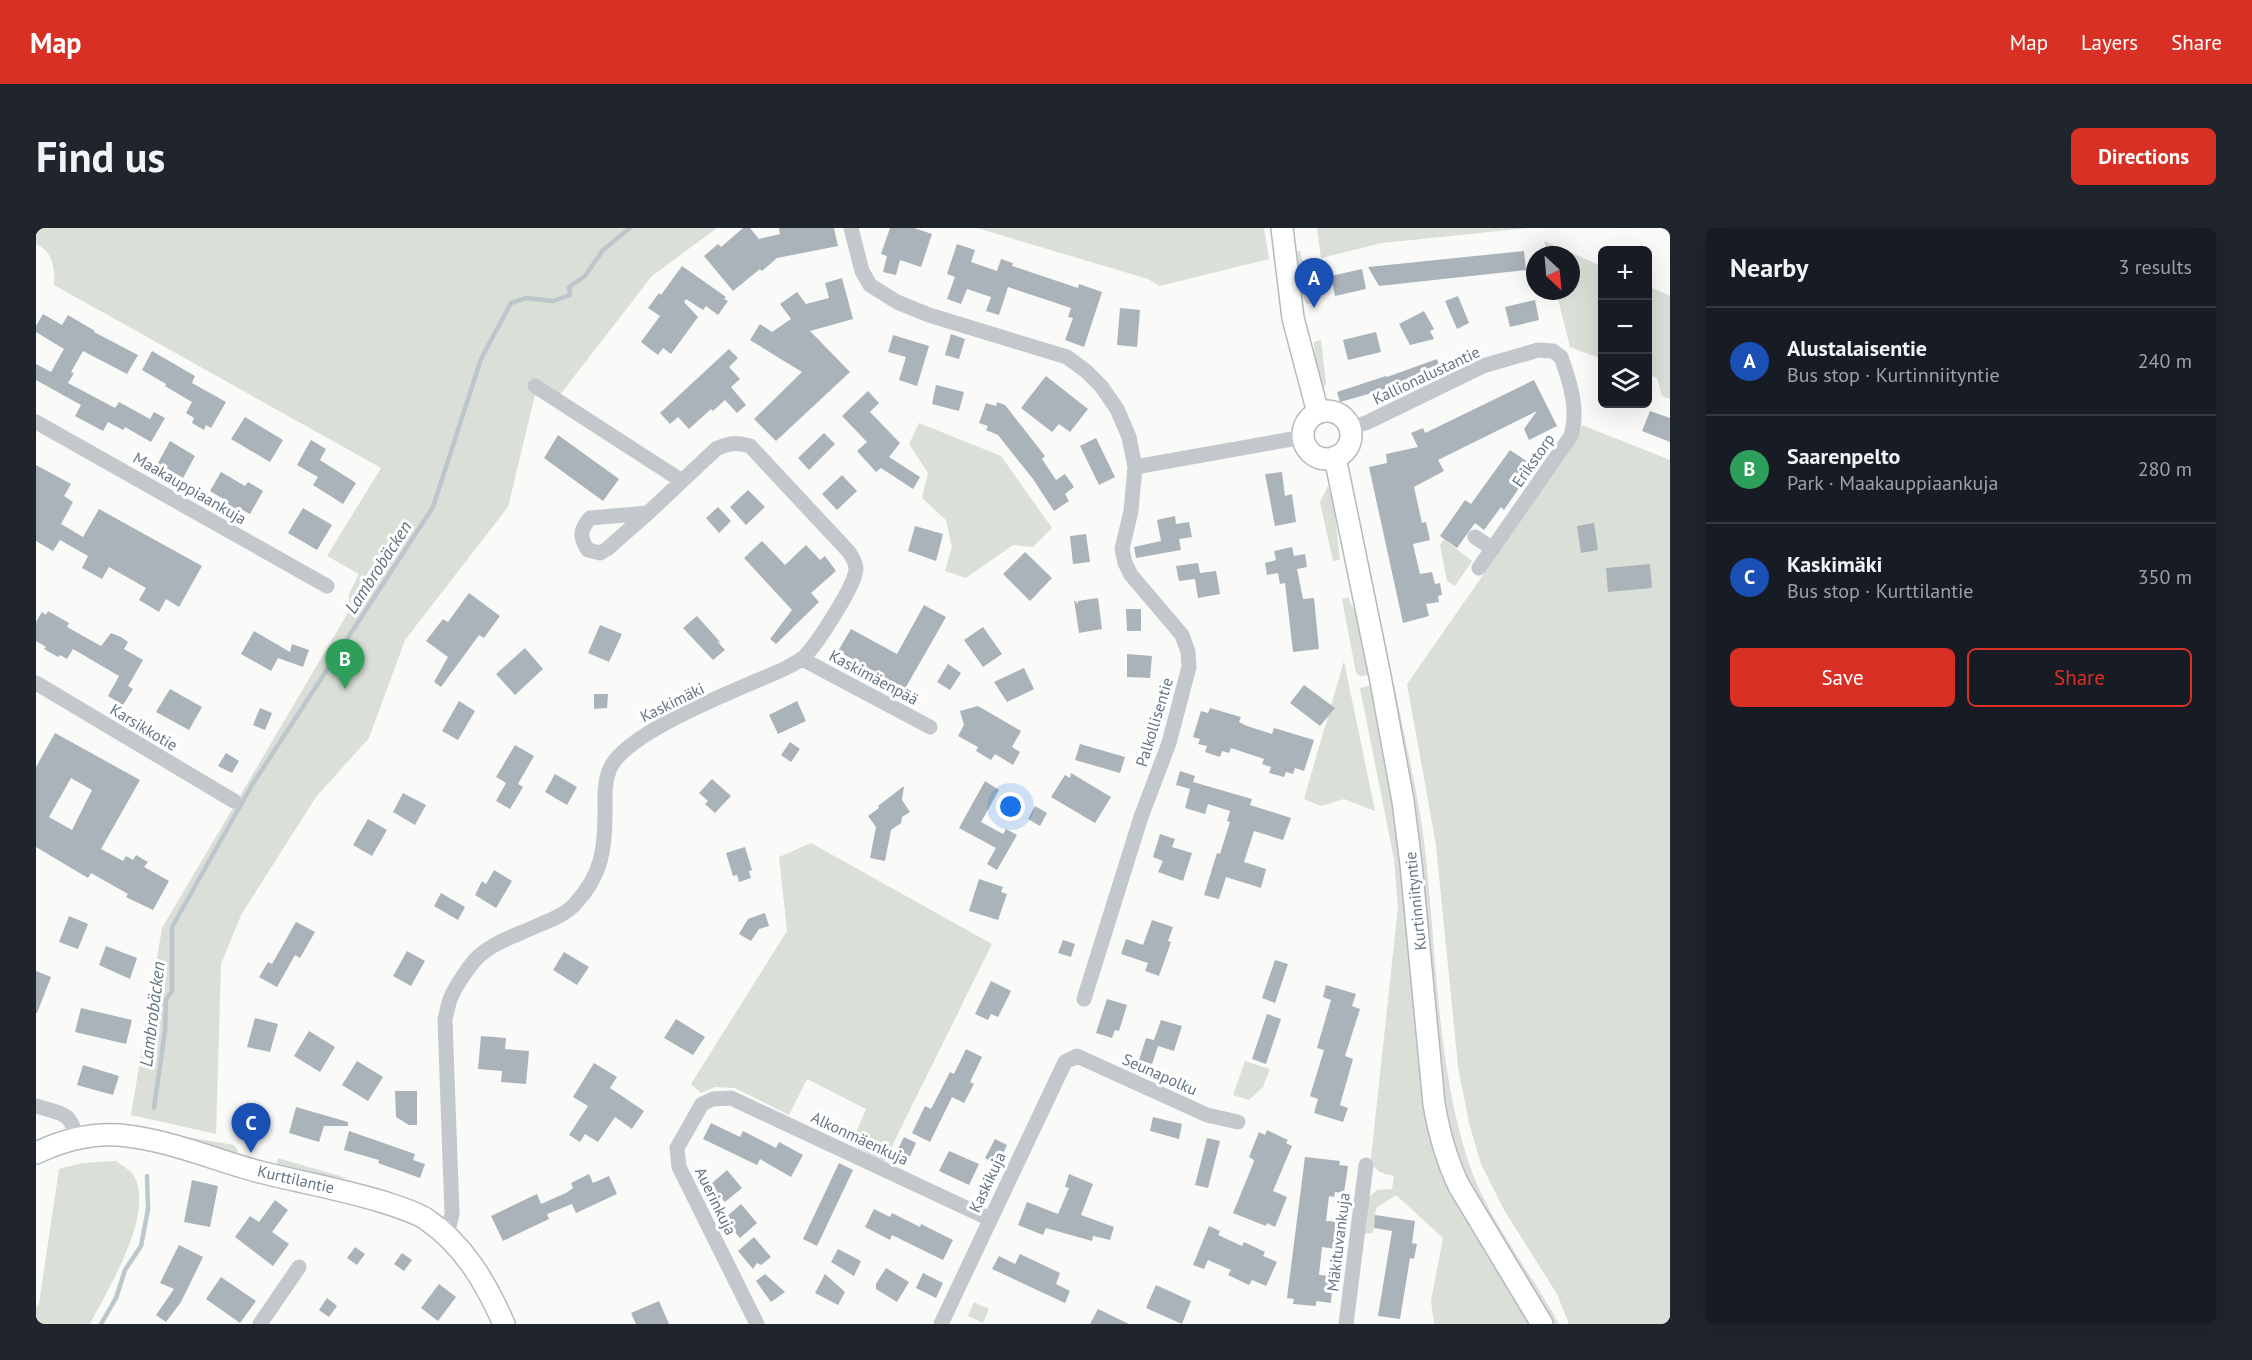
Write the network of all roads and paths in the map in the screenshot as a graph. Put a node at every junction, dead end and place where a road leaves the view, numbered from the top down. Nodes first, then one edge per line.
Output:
1 (851, 228) edge
2 (1286, 235) edge
3 (1553, 351) joint
4 (536, 386) dead end
5 (1318, 412) junction
6 (36, 422) edge
7 (1350, 428) junction
8 (1303, 437) junction
9 (1335, 457) junction
10 (1135, 466) junction
11 (682, 481) junction
12 (648, 513) dead end
13 (1475, 537) dead end
14 (1492, 549) junction
15 (1479, 568) dead end
16 (327, 586) dead end
17 (802, 659) junction
18 (36, 684) edge
19 (930, 727) dead end
20 (234, 801) dead end
21 (1084, 999) dead end
22 (1070, 1059) joint
23 (713, 1099) joint
24 (36, 1106) edge
25 (1238, 1122) dead end
26 (77, 1137) junction
27 (36, 1153) edge
28 (1366, 1166) dead end
29 (990, 1219) junction
30 (447, 1235) junction
31 (299, 1267) dead end
32 (260, 1324) edge
33 (504, 1324) edge
34 (757, 1324) edge
35 (941, 1324) edge
36 (1346, 1324) edge
37 (1542, 1324) edge

1 - 10 street, Palkollisentie
2 - 5 street
3 - 7 street, Kallionalustantie
3 - 14 street, Erikstorp
4 - 11 street
5 - 7 street
5 - 8 street
6 - 16 street, Maakauppiaankuja
7 - 9 street
8 - 9 street
8 - 10 street
9 - 37 street, Kurtinniityntie
10 - 21 street, Palkollisentie
11 - 12 street, Kaskimäki
11 - 17 street, Kaskimäki
13 - 14 street
14 - 15 street, Erikstorp
17 - 19 street, Kaskimäenpää
17 - 30 street, Kaskimäki
18 - 20 street, Karsikkotie
22 - 25 street, Seunapolku
22 - 29 street, Kaskikuja
23 - 29 street, Alkonmäenkuja
23 - 34 street, Auerinkuja
24 - 26 street
26 - 27 street, Kurttilantie
26 - 30 street, Kurttilantie
28 - 36 street, Mäkituvankuja
29 - 35 street, Kaskikuja
30 - 33 street, Kurttilantie
31 - 32 street

